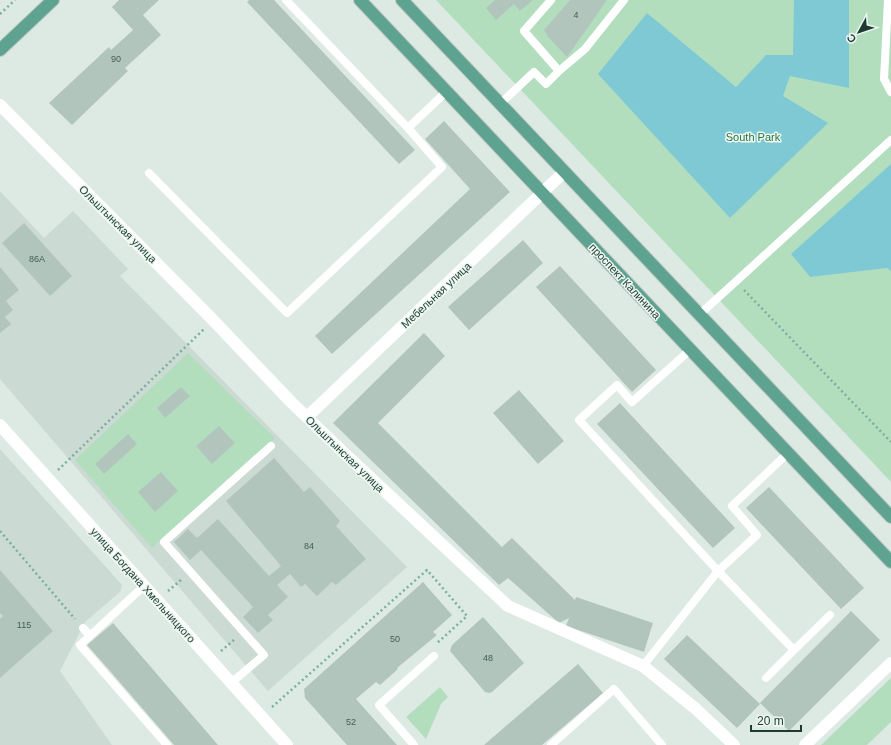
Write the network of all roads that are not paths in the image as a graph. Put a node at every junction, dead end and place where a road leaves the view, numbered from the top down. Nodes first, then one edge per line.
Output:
1 (53, 0) edge
2 (286, 0) edge
3 (360, 0) edge
4 (402, 0) edge
5 (551, 0) edge
6 (624, 0) edge
7 (888, 0) edge
8 (0, 50) edge
9 (559, 71) junction
10 (446, 92) junction
11 (891, 92) edge
12 (500, 104) junction
13 (0, 105) edge
14 (408, 128) junction
15 (891, 140) edge
16 (564, 172) junction
17 (149, 173) dead end
18 (542, 194) junction
19 (700, 315) junction
20 (690, 350) junction
21 (307, 417) junction
22 (0, 425) edge
23 (271, 446) dead end
24 (788, 453) junction
25 (891, 517) edge
26 (891, 562) edge
27 (718, 571) junction
28 (144, 586) junction
29 (830, 615) dead end
30 (83, 628) road end
31 (90, 636) junction
32 (794, 650) junction
33 (434, 656) road end
34 (891, 663) edge
35 (643, 666) junction
36 (766, 678) dead end
37 (231, 683) junction
38 (167, 745) edge
39 (287, 745) edge
40 (414, 745) edge
41 (551, 745) edge
42 (662, 745) edge
43 (734, 745) edge
44 (805, 745) edge

1 - 8 main road
2 - 14 lane
3 - 10 main road, проспект Калинина
4 - 12 main road
5 - 9 lane
6 - 9 lane
7 - 11 lane
9 - 12 lane
10 - 14 lane
10 - 18 main road, проспект Калинина
12 - 16 main road
13 - 21 street, Ольштынская улица
14 - 17 lane
15 - 19 lane
16 - 18 street, Мебельная улица
16 - 19 main road
18 - 20 main road, проспект Калинина
18 - 21 street, Мебельная улица
19 - 25 main road
20 - 24 main road, проспект Калинина
20 - 27 lane
21 - 35 street, Ольштынская улица
22 - 28 street, улица Богдана Хмельницкого
23 - 37 lane
24 - 26 main road, проспект Калинина
24 - 27 lane
27 - 32 lane
27 - 35 lane
28 - 31 lane
28 - 37 street, улица Богдана Хмельницкого
29 - 32 lane
30 - 31 lane
31 - 38 lane
32 - 36 lane
33 - 40 lane
34 - 44 street
35 - 43 street, Ольштынская улица
37 - 39 street, улица Богдана Хмельницкого
41 - 42 lane

